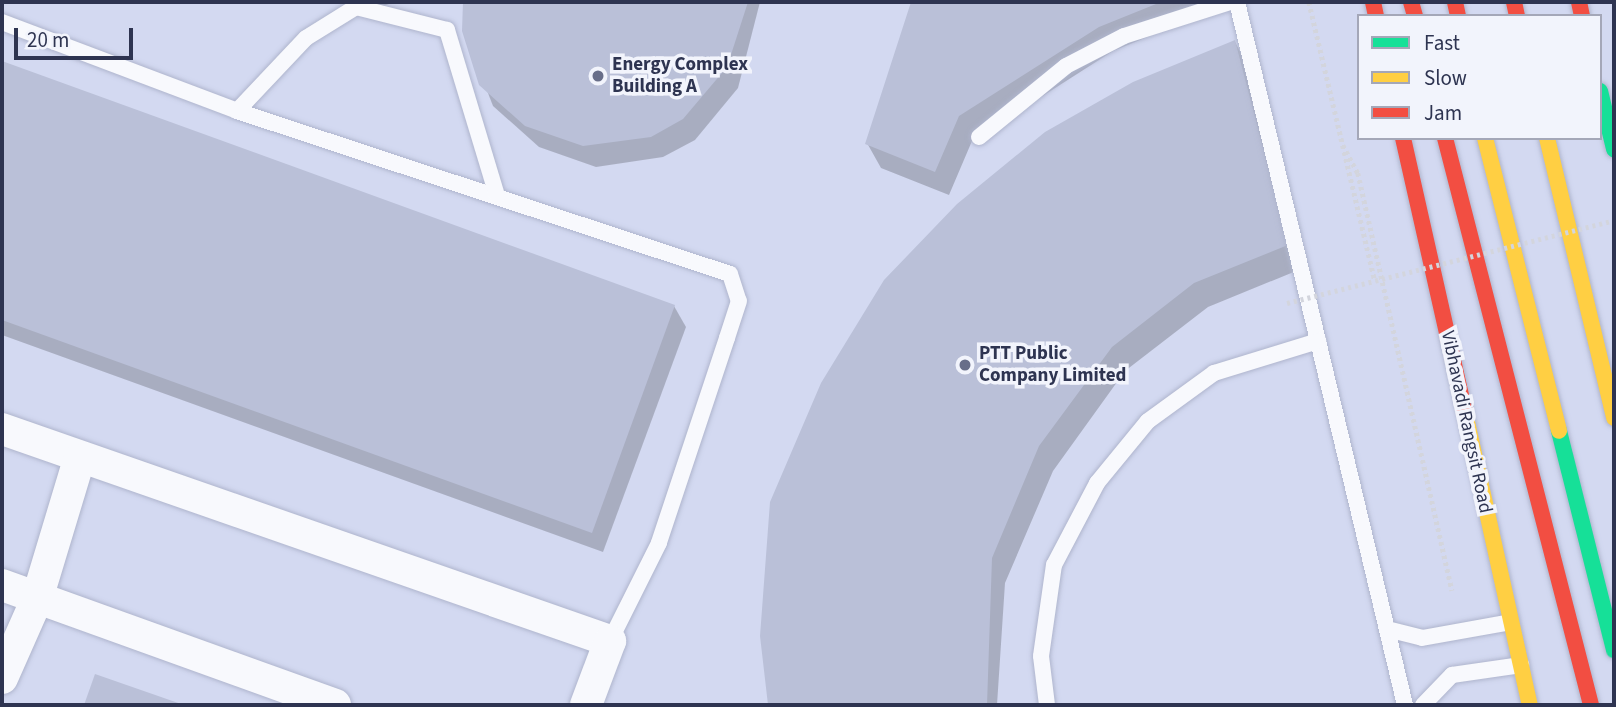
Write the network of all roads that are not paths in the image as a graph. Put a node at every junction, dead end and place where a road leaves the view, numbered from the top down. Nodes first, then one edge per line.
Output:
1 (1230, 2) edge
2 (1237, 2) edge
3 (2, 22) edge
4 (1602, 99) edge
5 (237, 111) junction
6 (979, 137) dead end
7 (1403, 140) edge
8 (1445, 140) edge
9 (1485, 140) edge
10 (1547, 140) edge
11 (1614, 149) edge
12 (497, 196) junction
13 (1318, 341) junction
14 (1614, 418) edge
15 (2, 429) edge
16 (79, 460) junction
17 (2, 585) edge
18 (37, 599) junction
19 (1511, 622) junction
20 (1387, 629) junction
21 (610, 640) junction
22 (1614, 650) edge
23 (1521, 664) junction
24 (2, 678) edge
25 (335, 705) edge
26 (586, 705) edge
27 (1048, 705) edge
28 (1405, 705) edge
29 (1423, 705) edge
30 (1530, 705) edge
31 (1591, 705) edge

1 - 6 lane
2 - 13 lane
3 - 5 lane
4 - 11 main road
5 - 12 lane
5 - 12 lane
7 - 19 main road, Vibhavadi Rangsit Road
8 - 31 main road
9 - 22 main road
10 - 14 main road
12 - 21 lane
13 - 20 lane
13 - 27 lane
15 - 16 street
16 - 18 street
16 - 21 street
17 - 18 street
18 - 24 street
18 - 25 street
19 - 20 lane
19 - 23 main road, Vibhavadi Rangsit Road
20 - 28 lane
21 - 26 street
23 - 29 lane
23 - 30 main road, Vibhavadi Rangsit Road

